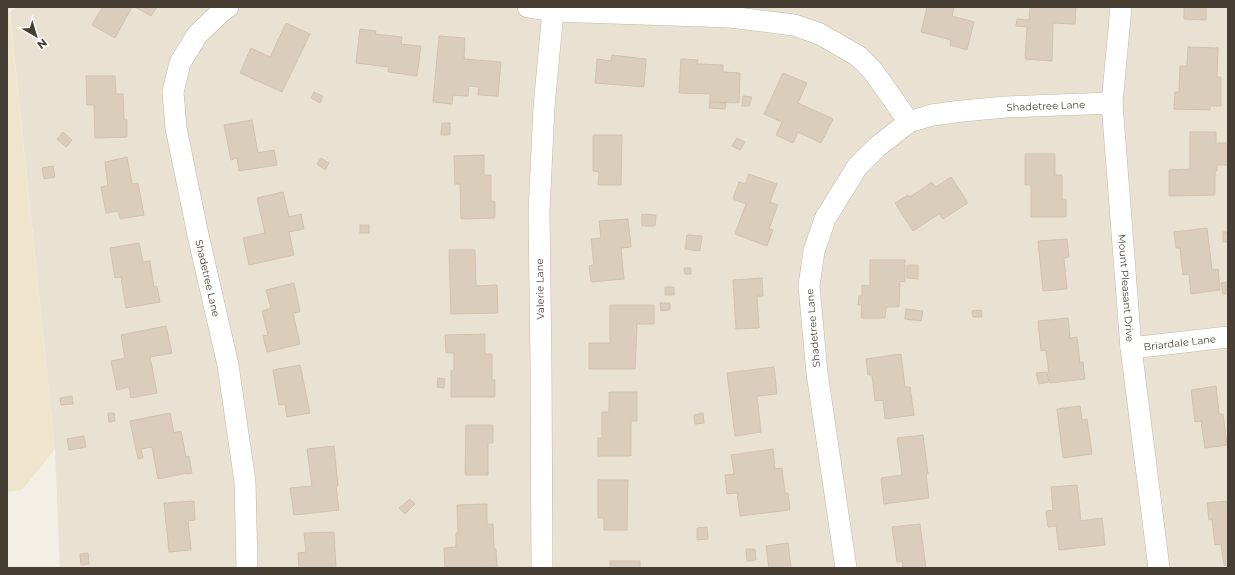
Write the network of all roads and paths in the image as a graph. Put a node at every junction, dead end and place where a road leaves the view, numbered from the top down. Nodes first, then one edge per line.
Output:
1 (228, 7) edge
2 (528, 7) edge
3 (1120, 7) edge
4 (553, 11) junction
5 (1112, 103) junction
6 (909, 122) junction
7 (1228, 337) edge
8 (1131, 348) junction
9 (247, 568) edge
10 (542, 568) edge
11 (846, 568) edge
12 (1159, 568) edge

1 - 9 street, Shadetree Lane
2 - 4 street
3 - 5 street, Mount Pleasant Drive
4 - 6 street
4 - 10 street, Valerie Lane
5 - 6 street, Shadetree Lane
5 - 8 street, Mount Pleasant Drive
6 - 11 street, Shadetree Lane
7 - 8 street, Briardale Lane
8 - 12 street, Mount Pleasant Drive

